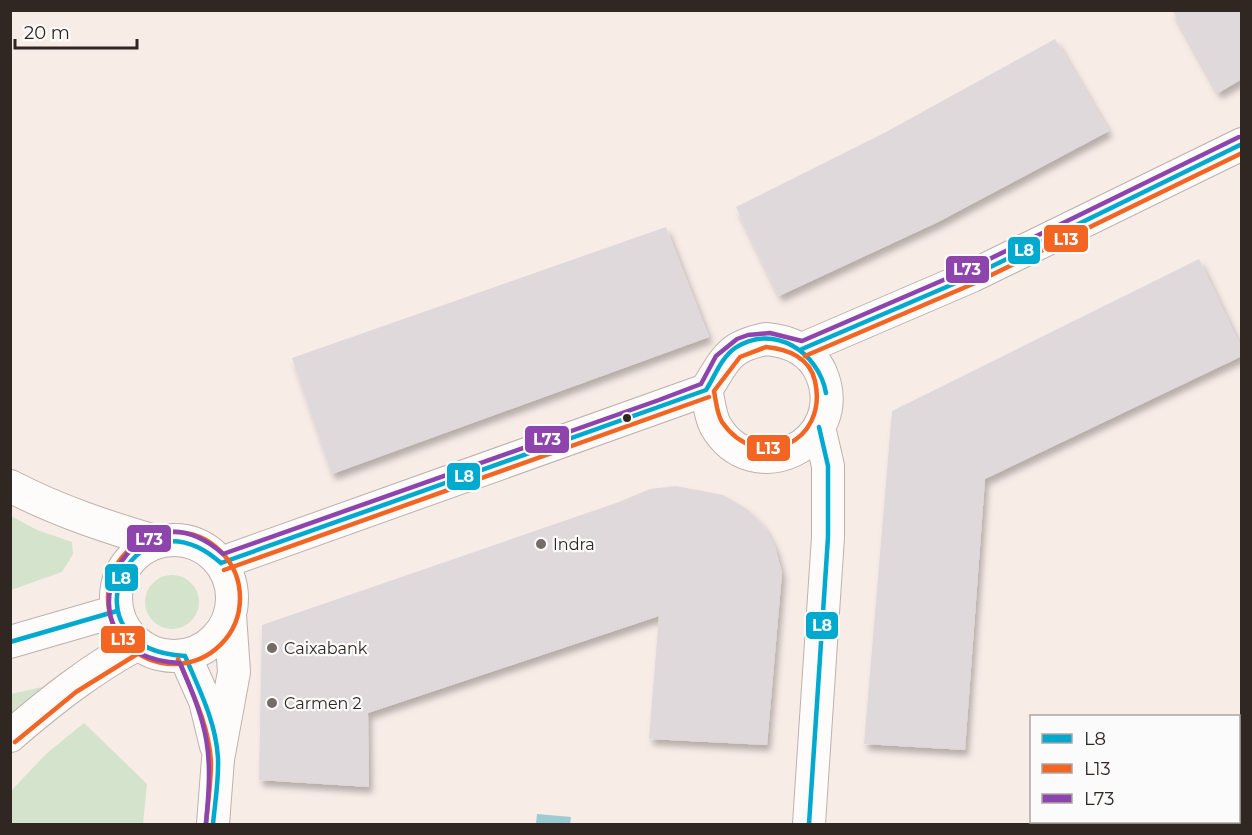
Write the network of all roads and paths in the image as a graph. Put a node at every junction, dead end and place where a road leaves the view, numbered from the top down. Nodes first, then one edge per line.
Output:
1 (1242, 144) edge
2 (802, 350) junction
3 (706, 390) junction
4 (819, 427) junction
5 (10, 486) edge
6 (158, 542) junction
7 (221, 563) junction
8 (117, 611) junction
9 (230, 615) junction
10 (10, 642) edge
11 (138, 644) junction
12 (185, 656) junction
13 (10, 736) edge
14 (218, 759) junction
15 (213, 825) edge
16 (809, 825) edge

1 - 2 street
2 - 3 street
2 - 4 street
3 - 4 street
3 - 7 street
4 - 16 street
5 - 6 street
6 - 7 street
6 - 8 street
7 - 9 street
8 - 10 street
8 - 11 street
9 - 12 street
9 - 14 street
11 - 12 street
11 - 13 street
12 - 14 street
14 - 15 street

